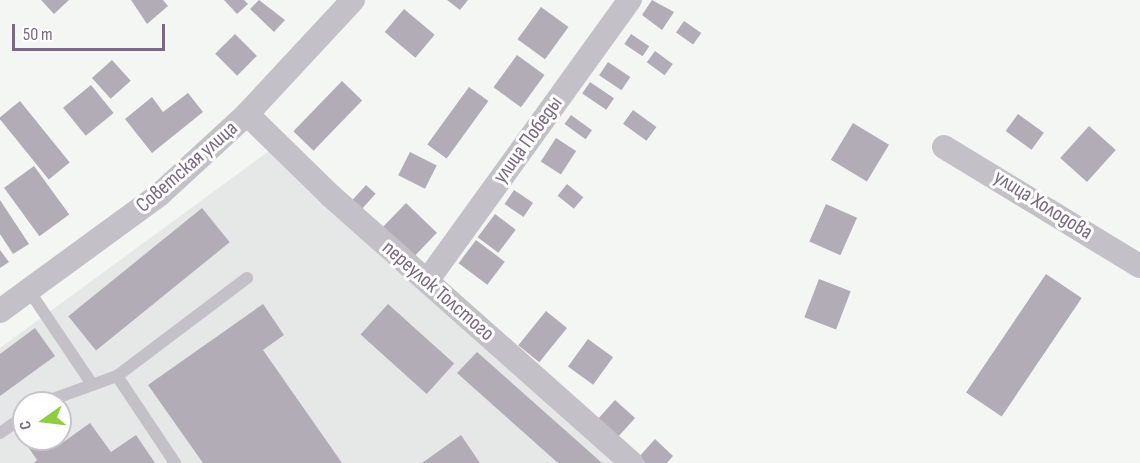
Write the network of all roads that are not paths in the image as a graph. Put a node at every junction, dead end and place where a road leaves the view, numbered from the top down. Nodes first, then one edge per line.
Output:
1 (353, 0) edge
2 (630, 0) edge
3 (248, 114) junction
4 (944, 147) dead end
5 (1140, 266) edge
6 (247, 278) dead end
7 (427, 281) junction
8 (30, 292) junction
9 (0, 311) edge
10 (117, 376) junction
11 (92, 384) junction
12 (72, 392) edge
13 (175, 463) edge
14 (632, 463) edge

1 - 3 street, Советская улица
2 - 7 street, улица Победы
3 - 7 street, переулок Толстого
3 - 8 street, Советская улица
4 - 5 street, улица Холодова
6 - 10 lane
7 - 14 street, переулок Толстого
8 - 9 street, Советская улица
8 - 11 lane
10 - 11 lane
10 - 13 lane
11 - 12 lane

